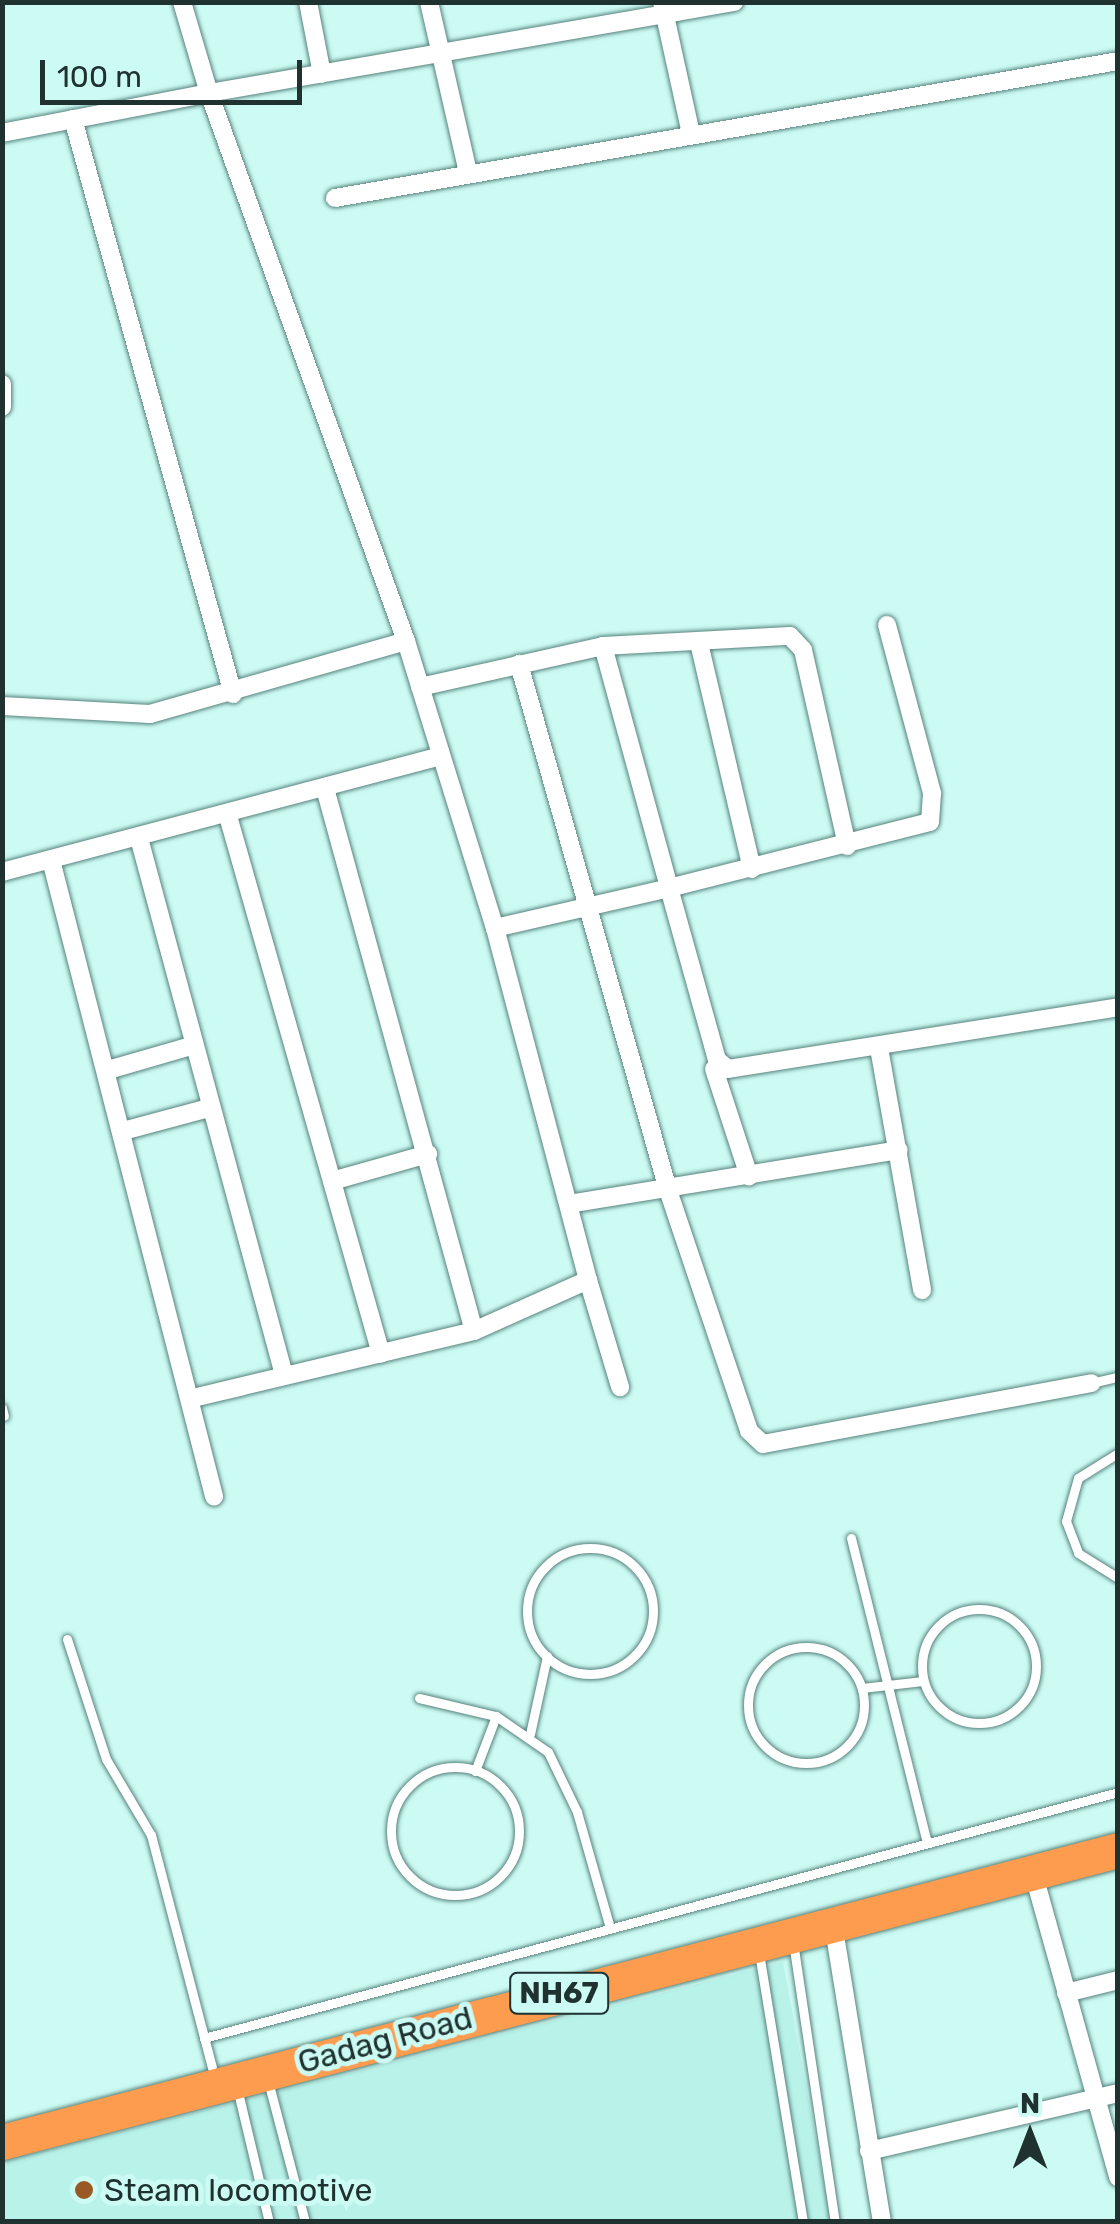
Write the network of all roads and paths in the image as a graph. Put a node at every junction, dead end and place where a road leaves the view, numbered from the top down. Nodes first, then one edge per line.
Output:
1 (182, 2) edge
2 (308, 2) edge
3 (429, 2) edge
4 (734, 2) edge
5 (663, 8) edge
6 (441, 52) junction
7 (1118, 61) edge
8 (322, 74) junction
9 (209, 93) junction
10 (73, 119) junction
11 (2, 133) edge
12 (691, 134) junction
13 (468, 172) junction
14 (335, 198) dead end
15 (2, 384) edge
16 (2, 407) edge
17 (887, 625) dead end
18 (406, 641) junction
19 (698, 642) junction
20 (603, 646) junction
21 (519, 664) junction
22 (420, 687) junction
23 (233, 694) junction
24 (2, 706) edge
25 (441, 756) junction
26 (326, 792) junction
27 (228, 816) junction
28 (139, 838) junction
29 (847, 846) junction
30 (51, 860) junction
31 (752, 869) junction
32 (2, 872) edge
33 (669, 888) junction
34 (588, 907) junction
35 (495, 928) junction
36 (1118, 1008) edge
37 (191, 1046) junction
38 (880, 1048) junction
39 (714, 1069) dead end
40 (108, 1070) junction
41 (205, 1109) junction
42 (123, 1131) junction
43 (899, 1150) junction
44 (428, 1154) junction
45 (749, 1176) junction
46 (332, 1181) junction
47 (668, 1190) junction
48 (569, 1204) junction
49 (588, 1280) junction
50 (922, 1290) dead end
51 (474, 1332) junction
52 (381, 1354) junction
53 (284, 1375) junction
54 (1118, 1377) edge
55 (1092, 1383) joint
56 (620, 1388) dead end
57 (193, 1398) junction
58 (1118, 1452) edge
59 (214, 1496) dead end
60 (851, 1538) dead end
61 (1118, 1578) edge
62 (67, 1639) dead end
63 (547, 1656) junction
64 (923, 1681) junction
65 (862, 1688) junction
66 (892, 1690) junction
67 (419, 1698) dead end
68 (496, 1716) junction
69 (530, 1734) junction
70 (475, 1771) junction
71 (1118, 1792) edge
72 (1118, 1831) edge
73 (927, 1843) junction
74 (1118, 1850) edge
75 (1034, 1872) junction
76 (833, 1923) junction
77 (772, 1927) junction
78 (610, 1928) junction
79 (1118, 1980) edge
80 (1066, 1993) junction
81 (235, 2062) junction
82 (1118, 2094) edge
83 (1097, 2099) junction
84 (2, 2123) edge
85 (2, 2142) edge
86 (869, 2151) junction
87 (1118, 2177) edge
88 (269, 2222) edge
89 (305, 2222) edge
90 (803, 2222) edge
91 (835, 2222) edge
92 (882, 2222) edge

1 - 9 street
2 - 8 street
3 - 6 street
4 - 5 street
5 - 6 street
5 - 12 street
6 - 8 street
6 - 13 street
7 - 12 street
8 - 9 street
9 - 10 street
9 - 18 street
10 - 11 street
10 - 23 street
12 - 13 street
13 - 14 street
15 - 16 street
17 - 29 street
18 - 22 street
18 - 23 street
19 - 20 street
19 - 29 street
19 - 31 street
20 - 21 street
20 - 33 street
21 - 22 street
21 - 34 street
22 - 25 street
23 - 24 street
25 - 26 street
25 - 35 street
26 - 27 street
26 - 44 street
27 - 28 street
27 - 46 street
28 - 30 street
28 - 37 street
29 - 31 street
30 - 32 street
30 - 40 street
31 - 33 street
33 - 34 street
33 - 38 street
34 - 35 street
34 - 47 street
35 - 48 street
36 - 38 street
37 - 40 street
37 - 41 street
38 - 43 street
39 - 45 street
40 - 42 street
41 - 42 street
41 - 53 street
42 - 57 street
43 - 45 street
43 - 50 street
44 - 46 street
44 - 51 street
45 - 47 street
46 - 52 street
47 - 48 street
47 - 55 street
48 - 49 street
49 - 51 street
49 - 56 street
51 - 52 street
52 - 53 street
53 - 57 street
54 - 55 lane
57 - 59 street
58 - 61 lane
60 - 66 lane
62 - 81 lane
63 - 63 lane
63 - 69 lane
64 - 64 lane
64 - 66 lane
65 - 65 lane
65 - 66 lane
66 - 73 lane
67 - 68 lane
68 - 69 lane
68 - 70 lane
69 - 78 lane
70 - 70 lane
71 - 73 lane
72 - 77 highway, Gadag Road / NH67
73 - 78 lane
74 - 75 highway, Gadag Road / NH67
75 - 76 highway, Gadag Road / NH67
75 - 80 street
76 - 77 highway, Gadag Road / NH67
76 - 86 street
77 - 81 highway, Gadag Road / NH67
77 - 90 lane
77 - 91 lane
78 - 81 lane
79 - 80 street
80 - 83 street
81 - 84 highway, Gadag Road / NH67
81 - 85 highway, Gadag Road / NH67
81 - 88 lane
81 - 89 lane
82 - 83 street
83 - 86 street
83 - 87 street
86 - 92 street

